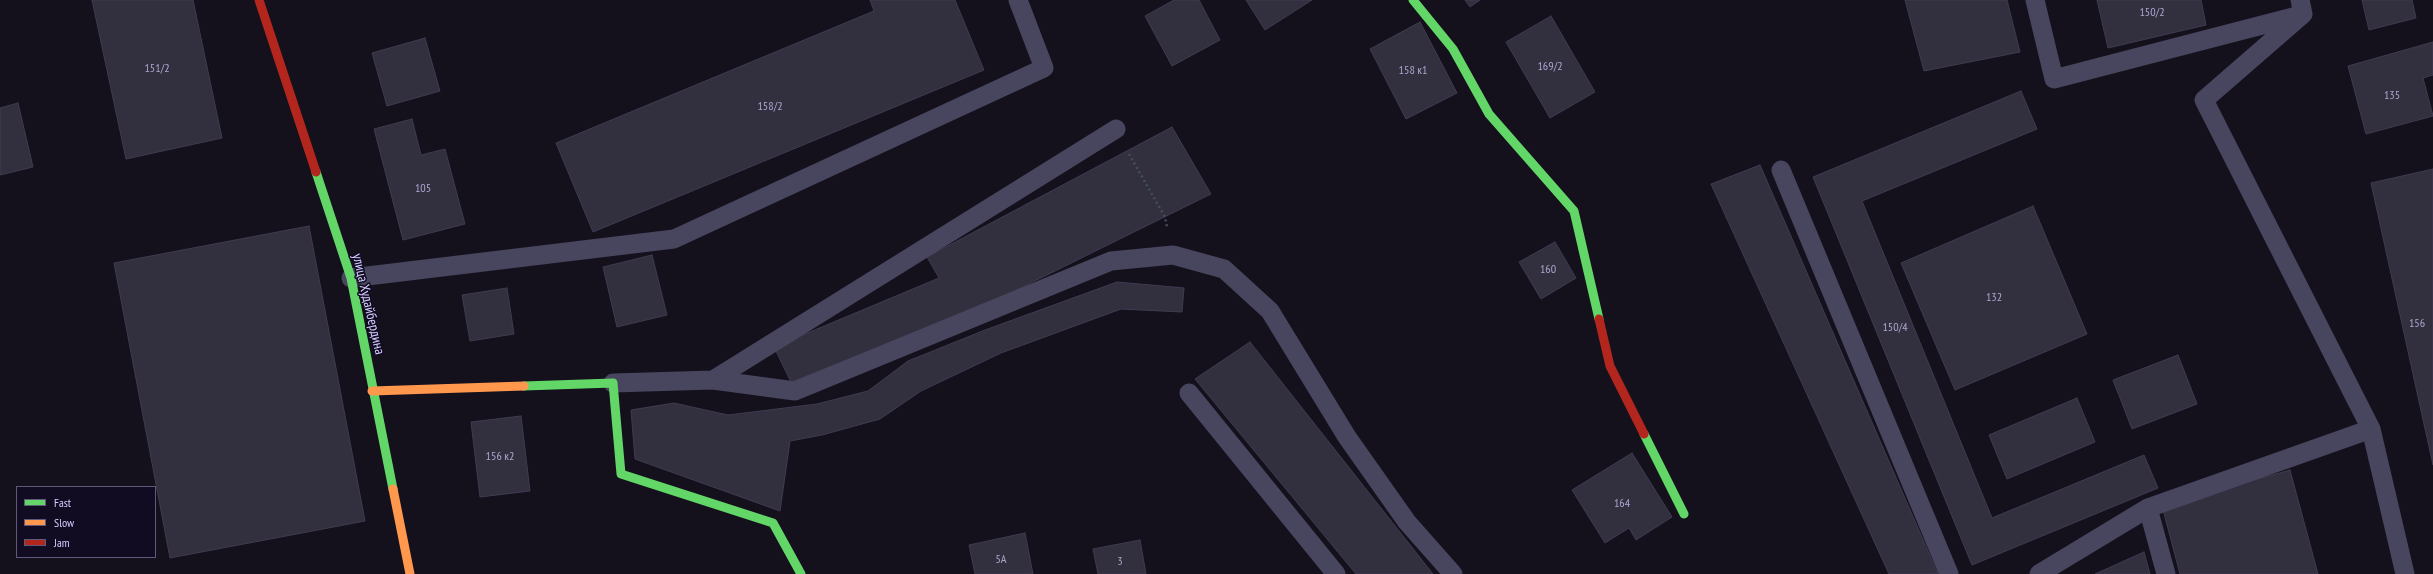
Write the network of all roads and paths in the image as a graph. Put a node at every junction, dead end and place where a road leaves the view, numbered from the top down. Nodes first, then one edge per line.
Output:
1 (259, 0) edge
2 (1018, 0) edge
3 (1413, 0) edge
4 (2035, 0) edge
5 (2301, 7) edge
6 (1116, 129) joint
7 (1781, 170) dead end
8 (1173, 255) junction
9 (351, 278) junction
10 (714, 380) junction
11 (613, 383) junction
12 (372, 391) junction
13 (1188, 392) dead end
14 (2371, 429) junction
15 (2148, 508) junction
16 (1684, 514) dead end
17 (410, 574) edge
18 (801, 574) edge
19 (1336, 574) edge
20 (1453, 574) edge
21 (1949, 574) edge
22 (2039, 574) edge
23 (2166, 574) edge
24 (2405, 574) edge

1 - 9 street, улица Худайбердина
2 - 9 lane
3 - 16 street
4 - 5 lane
5 - 14 lane
6 - 8 path
6 - 10 lane
7 - 21 lane
8 - 10 lane
8 - 20 lane
9 - 12 street, улица Худайбердина
10 - 11 lane
11 - 12 street
11 - 18 street
12 - 17 street, улица Худайбердина
13 - 19 lane
14 - 15 lane
14 - 24 lane
15 - 22 lane
15 - 23 lane

